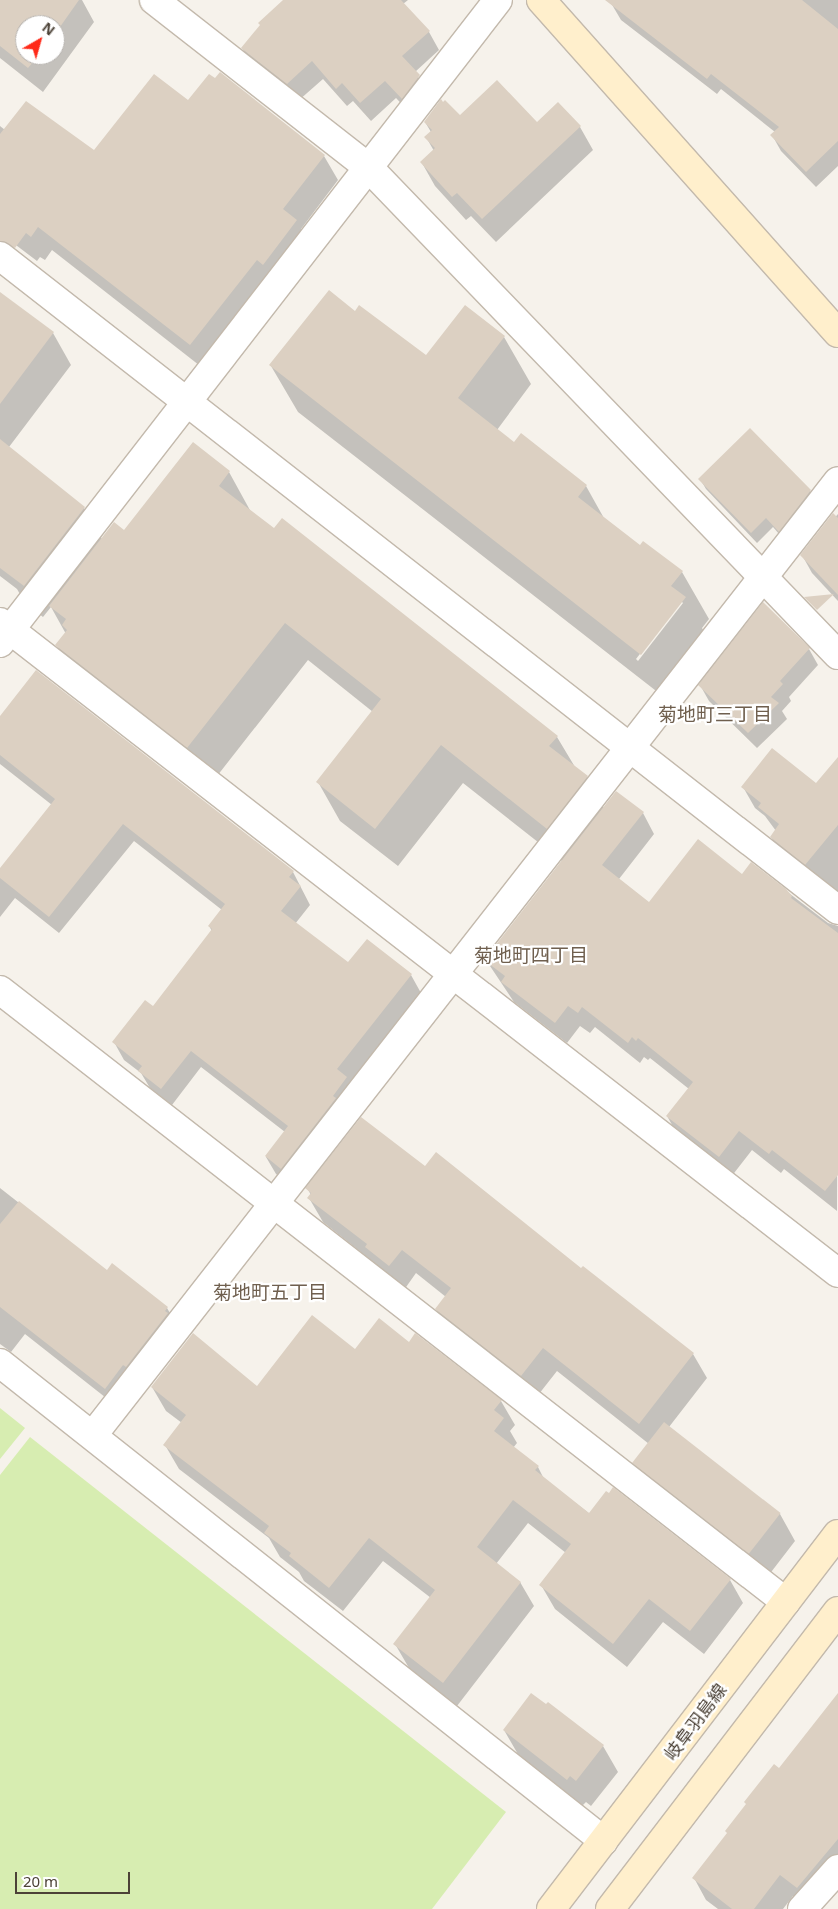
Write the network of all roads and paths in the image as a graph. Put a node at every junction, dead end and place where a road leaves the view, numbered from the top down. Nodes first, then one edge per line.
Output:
1 (154, 0) edge
2 (498, 0) edge
3 (541, 0) edge
4 (369, 168) junction
5 (0, 256) edge
6 (838, 332) edge
7 (187, 402) junction
8 (838, 481) edge
9 (763, 578) junction
10 (3, 632) edge
11 (838, 654) edge
12 (630, 748) junction
13 (838, 910) edge
14 (453, 974) junction
15 (0, 990) edge
16 (274, 1203) junction
17 (838, 1273) edge
18 (0, 1363) edge
19 (94, 1435) junction
20 (838, 1534) edge
21 (786, 1602) junction
22 (838, 1611) edge
23 (604, 1841) junction
24 (838, 1870) edge
25 (614, 1908) edge
26 (551, 1909) edge
27 (802, 1909) edge

1 - 4 street
2 - 4 street
3 - 6 main road
4 - 7 street
4 - 9 street
5 - 7 street
7 - 10 street
7 - 12 street
8 - 9 street
9 - 11 street
9 - 12 street
10 - 14 street
12 - 13 street
12 - 14 street
14 - 16 street
14 - 17 street
15 - 16 street
16 - 19 street
16 - 21 street
18 - 19 street
19 - 23 street
20 - 21 main road, 岐阜羽島線
21 - 23 main road, 岐阜羽島線
22 - 25 main road
23 - 26 main road, 岐阜羽島線
24 - 27 street

